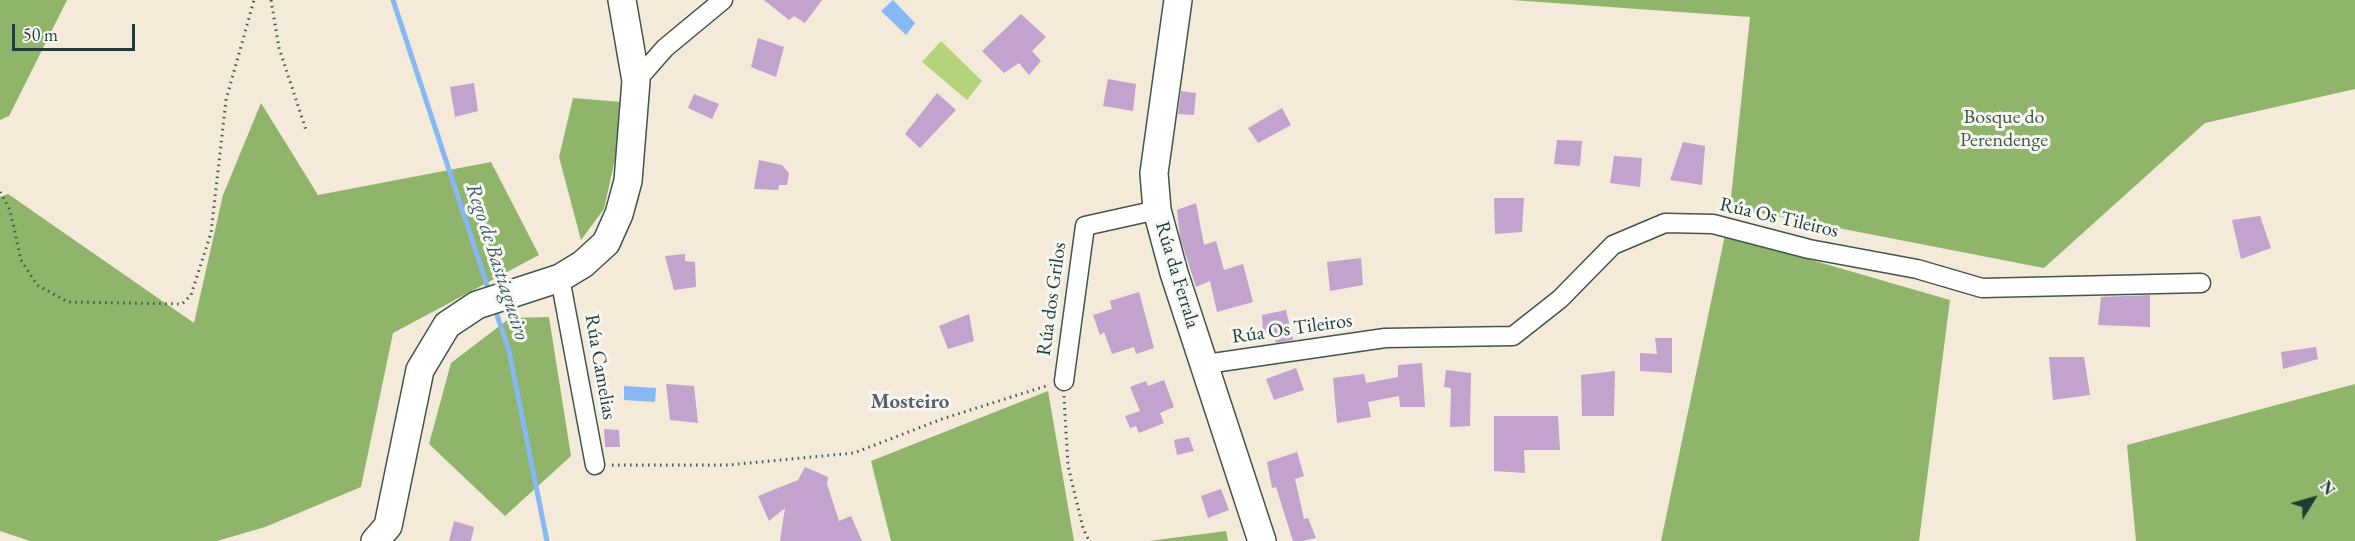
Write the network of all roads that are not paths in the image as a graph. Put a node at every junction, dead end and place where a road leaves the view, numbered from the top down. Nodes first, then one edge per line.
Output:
1 (622, 0) edge
2 (723, 0) edge
3 (1179, 0) edge
4 (636, 81) junction
5 (1157, 210) junction
6 (560, 278) junction
7 (2201, 283) dead end
8 (1206, 364) junction
9 (1064, 381) road end
10 (595, 465) road end
11 (375, 541) edge
12 (1262, 541) edge

1 - 4 street
2 - 4 street
3 - 5 street, Rúa da Ferrala
4 - 6 street
5 - 8 street, Rúa da Ferrala
5 - 9 street, Rúa dos Grilos
6 - 10 street, Rúa Camelias
6 - 11 street
7 - 8 street, Rúa Os Tileiros
8 - 12 street, Rúa da Ferrala

